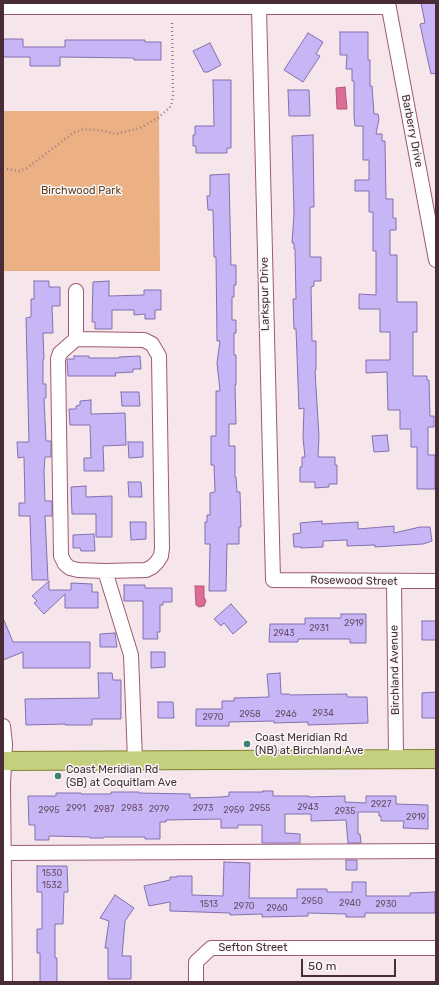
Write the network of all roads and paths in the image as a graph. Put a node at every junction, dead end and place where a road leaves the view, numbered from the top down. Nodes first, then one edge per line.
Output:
1 (388, 5) edge
2 (12, 6) edge
3 (173, 8) junction
4 (258, 8) junction
5 (3, 168) edge
6 (436, 260) edge
7 (76, 291) dead end
8 (76, 339) junction
9 (105, 571) junction
10 (272, 580) joint
11 (436, 581) edge
12 (394, 582) junction
13 (3, 726) edge
14 (396, 758) junction
15 (436, 758) edge
16 (135, 760) junction
17 (3, 761) edge
18 (436, 851) edge
19 (4, 853) edge
20 (436, 948) edge
21 (5, 982) edge
22 (196, 982) edge

1 - 4 street
1 - 6 street, Barberry Drive
2 - 3 street
3 - 4 street
3 - 5 path
4 - 10 street, Larkspur Drive
7 - 8 street
8 - 9 street
8 - 9 street
9 - 16 street
10 - 12 street, Rosewood Street
11 - 12 street, Rosewood Street
12 - 14 street, Birchland Avenue
13 - 17 street
14 - 15 main road
14 - 16 main road
16 - 17 main road
17 - 19 street
18 - 19 street
19 - 21 street
20 - 22 street, Sefton Street

